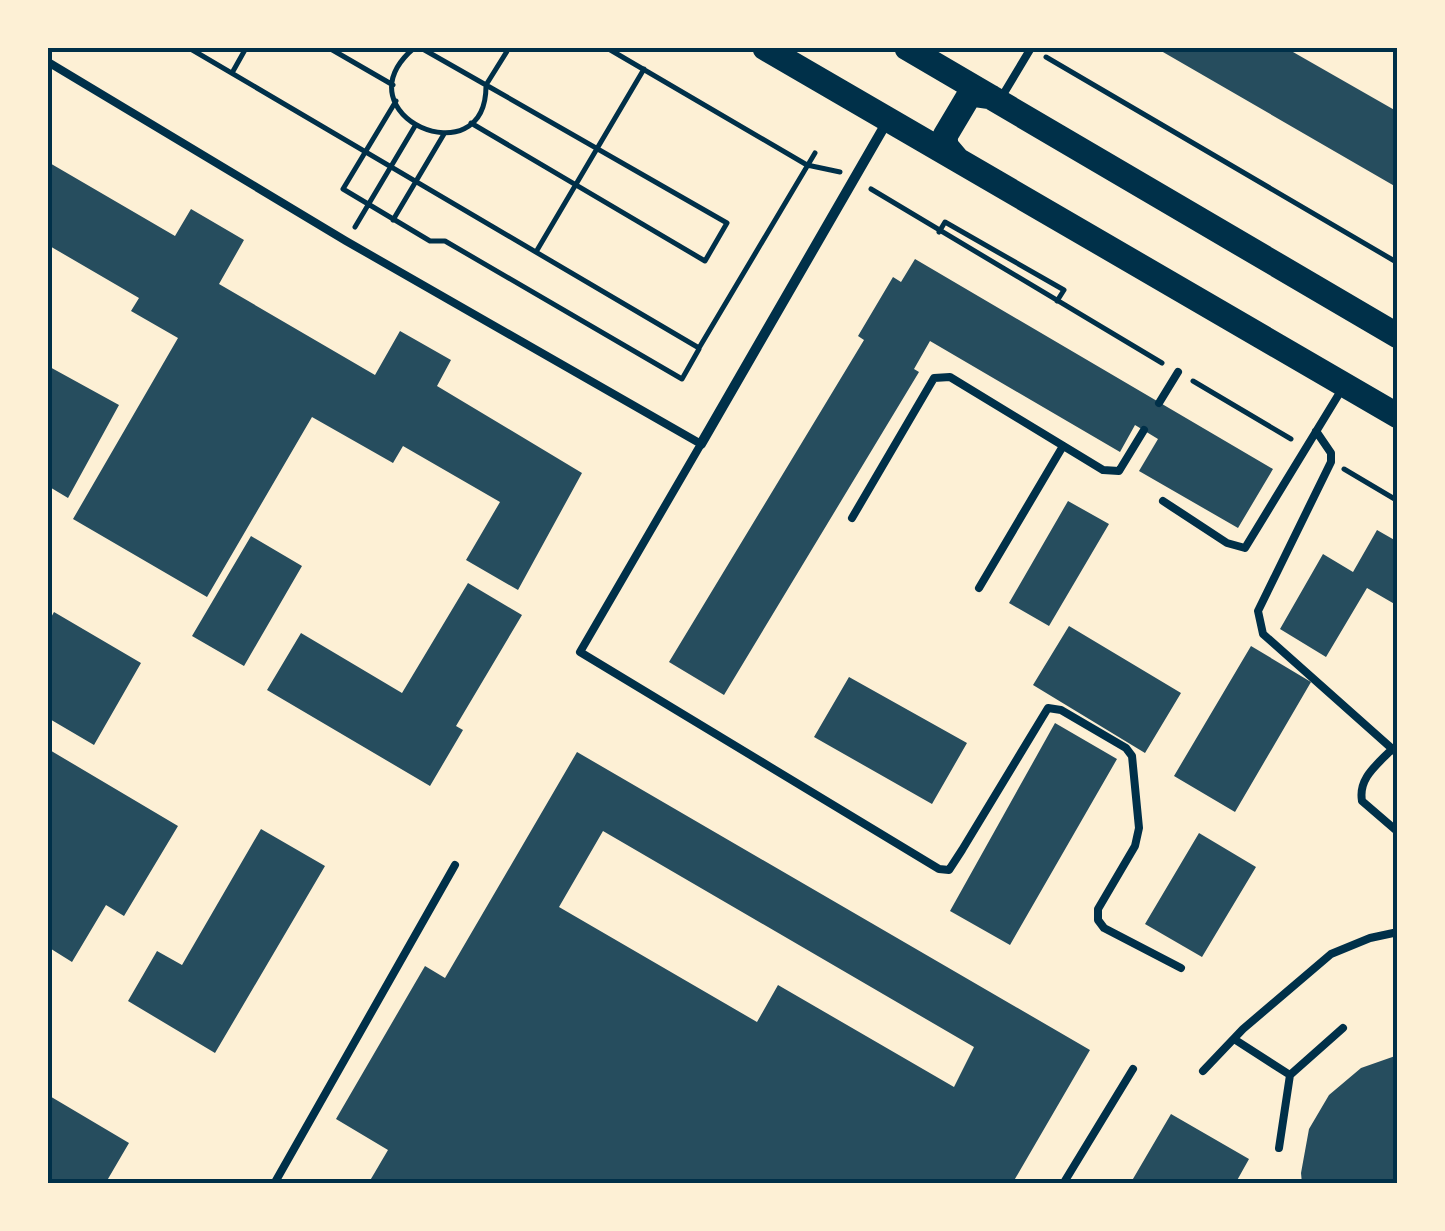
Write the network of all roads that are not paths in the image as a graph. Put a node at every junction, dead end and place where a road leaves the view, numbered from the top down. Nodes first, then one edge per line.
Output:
1 (765, 48) edge
2 (1031, 48) edge
3 (912, 49) edge
4 (48, 62) edge
5 (995, 100) junction
6 (888, 120) junction
7 (957, 160) junction
8 (1398, 336) edge
9 (1178, 372) road end
10 (1344, 385) junction
11 (1159, 403) dead end
12 (1398, 416) edge
13 (1144, 430) dead end
14 (1316, 431) junction
15 (701, 444) junction
16 (1063, 446) junction
17 (1163, 501) dead end
18 (852, 518) dead end
19 (979, 588) dead end
20 (1394, 751) edge
21 (1398, 832) edge
22 (455, 865) dead end
23 (1398, 932) edge
24 (1181, 968) dead end
25 (1344, 1028) dead end
26 (1234, 1039) junction
27 (1133, 1068) dead end
28 (1203, 1071) dead end
29 (1290, 1075) junction
30 (1279, 1148) dead end
31 (274, 1184) edge
32 (1063, 1184) edge

1 - 6 main road
2 - 5 lane
3 - 5 main road
4 - 15 lane
5 - 7 main road
5 - 8 main road
6 - 7 main road
6 - 15 street
7 - 10 main road
9 - 11 lane
10 - 12 main road
10 - 14 lane
13 - 16 lane
14 - 17 lane
14 - 20 lane
15 - 24 lane
16 - 18 lane
16 - 19 lane
20 - 21 lane
22 - 31 lane
23 - 26 lane
25 - 29 lane
26 - 28 lane
26 - 29 lane
27 - 32 lane
29 - 30 lane

